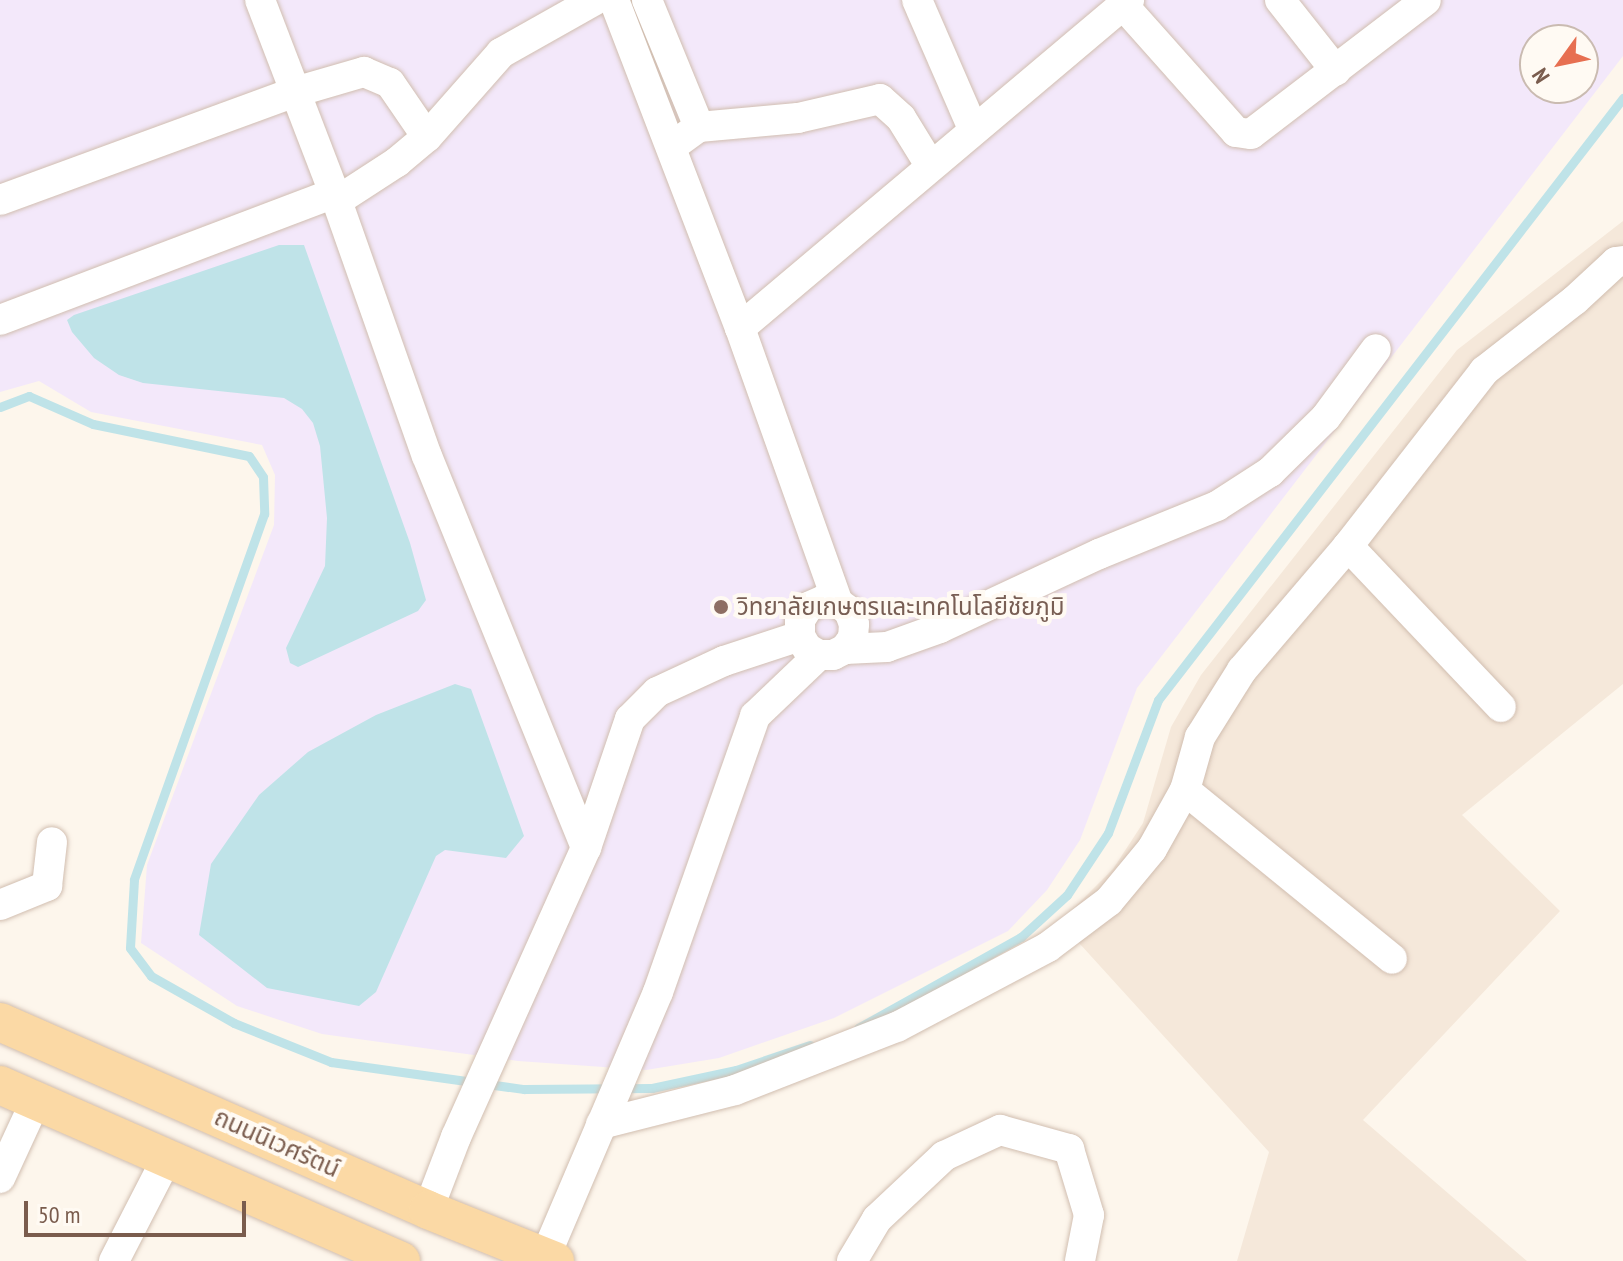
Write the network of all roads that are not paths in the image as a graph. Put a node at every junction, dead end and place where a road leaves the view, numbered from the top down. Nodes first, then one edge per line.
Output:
1 (260, 0) edge
2 (647, 0) edge
3 (917, 0) edge
4 (1280, 0) edge
5 (1426, 0) edge
6 (614, 2) edge
7 (1126, 3) edge
8 (1336, 71) junction
9 (295, 92) junction
10 (699, 127) junction
11 (973, 129) junction
12 (427, 137) junction
13 (671, 147) junction
14 (930, 165) junction
15 (336, 197) junction
16 (0, 200) edge
17 (1623, 261) edge
18 (0, 320) edge
19 (740, 328) junction
20 (1376, 349) dead end
21 (1348, 546) junction
22 (838, 603) junction
23 (821, 647) junction
24 (1501, 707) dead end
25 (1185, 790) junction
26 (52, 842) dead end
27 (586, 848) junction
28 (0, 905) edge
29 (1392, 959) dead end
30 (1, 1020) edge
31 (93, 1063) junction
32 (0, 1085) edge
33 (52, 1108) junction
34 (601, 1124) junction
35 (167, 1158) junction
36 (0, 1178) edge
37 (428, 1210) junction
38 (550, 1259) edge
39 (114, 1261) edge
40 (401, 1261) edge
41 (852, 1261) edge
42 (1080, 1261) edge

1 - 9 street
2 - 10 street
3 - 11 street
4 - 8 street
5 - 8 street
6 - 12 street
6 - 13 street
7 - 8 street
7 - 11 street
9 - 12 street
9 - 15 street
9 - 16 street
10 - 13 street
10 - 14 street
11 - 14 street
12 - 15 street
13 - 19 street
14 - 19 street
15 - 18 street
15 - 27 street
17 - 21 street
19 - 22 street
20 - 23 street
21 - 24 street
21 - 25 street
22 - 23 street
22 - 23 street
23 - 27 street
23 - 34 street
25 - 29 street
25 - 34 street
26 - 28 street
27 - 37 street
30 - 31 main road, ถนนนิเวศรัตน์
31 - 33 main road
31 - 37 main road, ถนนนิเวศรัตน์
32 - 33 main road
33 - 35 main road
33 - 36 street
34 - 38 street
35 - 39 street
35 - 40 main road
37 - 38 main road, ถนนนิเวศรัตน์
41 - 42 street

